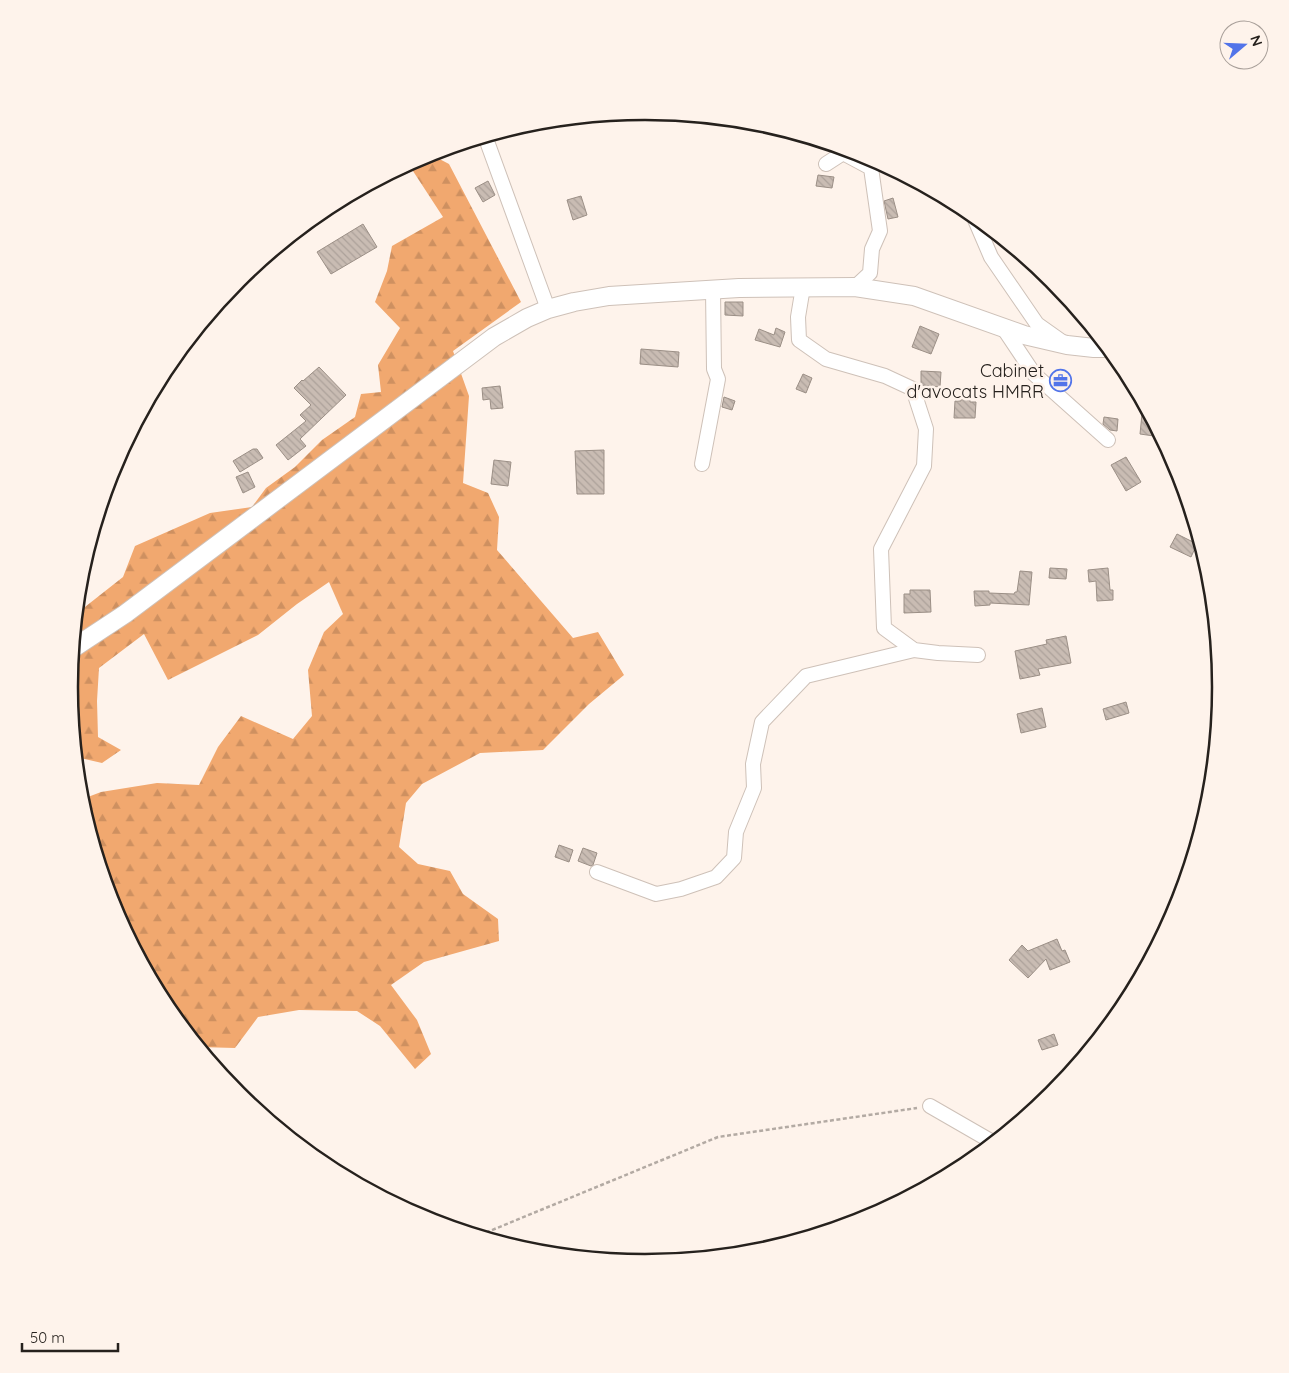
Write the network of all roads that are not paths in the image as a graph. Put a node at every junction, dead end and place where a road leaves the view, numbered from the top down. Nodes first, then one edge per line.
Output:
1 (487, 142) edge
2 (840, 155) edge
3 (826, 164) dead end
4 (865, 165) edge
5 (979, 229) edge
6 (803, 287) junction
7 (855, 287) junction
8 (713, 290) junction
9 (548, 309) junction
10 (1004, 329) junction
11 (1068, 346) junction
12 (1099, 348) edge
13 (1108, 440) dead end
14 (702, 464) dead end
15 (79, 644) edge
16 (914, 650) junction
17 (978, 655) dead end
18 (597, 872) dead end
19 (930, 1106) road end
20 (987, 1139) edge

1 - 9 street
2 - 3 street
4 - 7 street
5 - 11 street
6 - 7 main road
6 - 8 main road
6 - 16 street
7 - 10 main road
8 - 9 main road
8 - 14 street
9 - 15 main road
10 - 11 main road
10 - 13 street
11 - 12 main road
16 - 17 street
16 - 18 street
19 - 20 street

